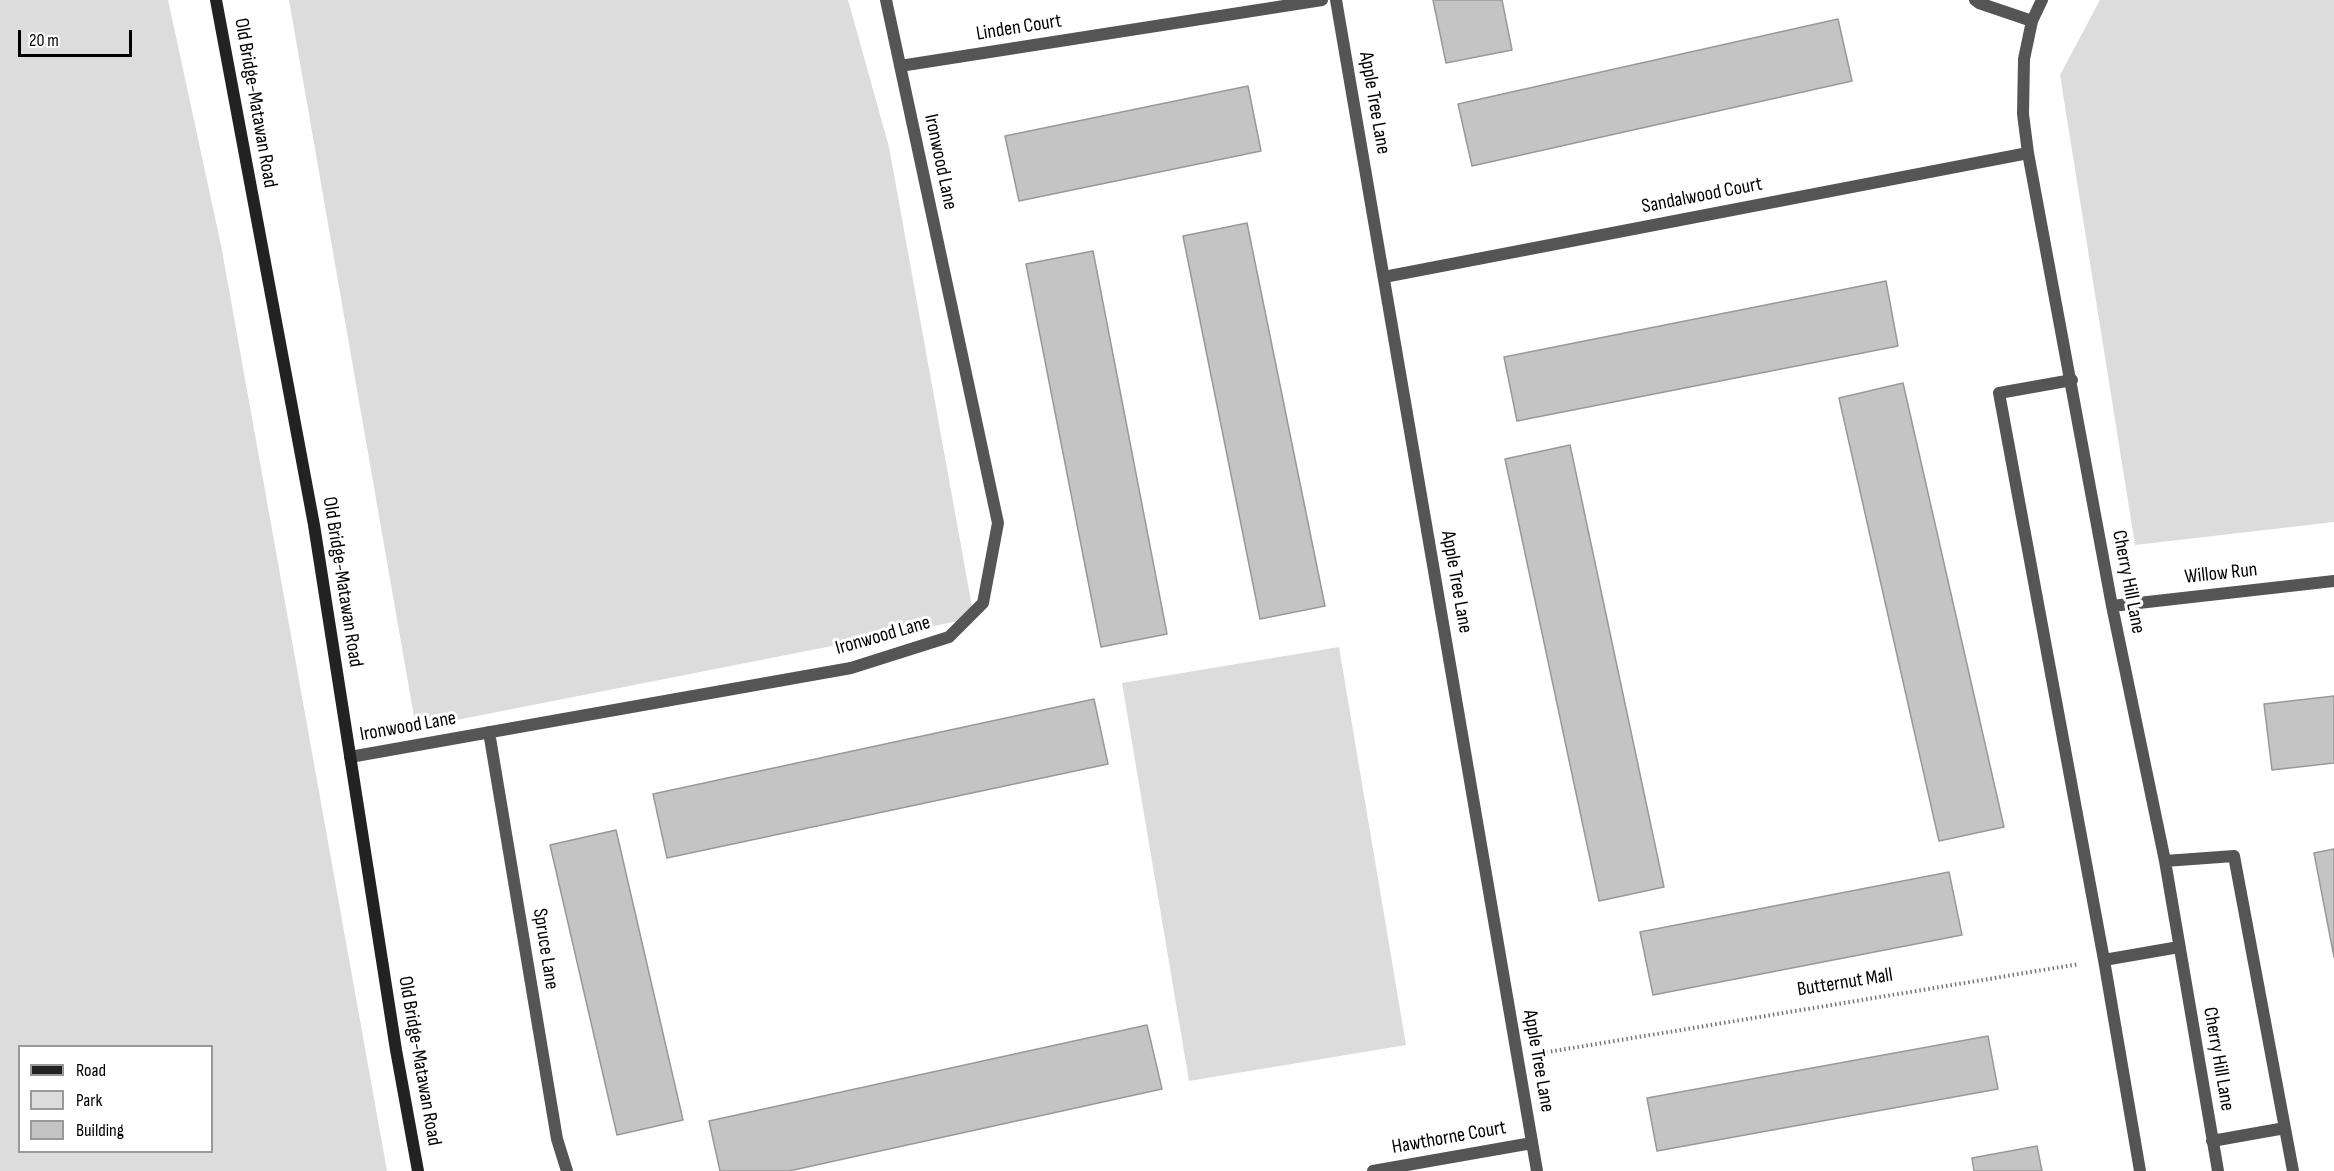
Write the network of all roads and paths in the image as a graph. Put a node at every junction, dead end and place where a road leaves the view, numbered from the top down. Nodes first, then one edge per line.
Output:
1 (216, 0) edge
2 (886, 0) edge
3 (1322, 0) edge
4 (1336, 0) edge
5 (1975, 0) edge
6 (2042, 0) edge
7 (2032, 21) junction
8 (900, 66) junction
9 (2028, 153) junction
10 (1384, 277) junction
11 (2072, 380) junction
12 (2334, 581) edge
13 (2112, 606) junction
14 (489, 732) junction
15 (350, 757) junction
16 (2165, 861) junction
17 (2179, 947) junction
18 (2104, 960) junction
19 (1517, 1057) junction
20 (2285, 1128) junction
21 (2212, 1141) junction
22 (1532, 1143) junction
23 (418, 1171) edge
24 (567, 1171) edge
25 (1373, 1171) edge
26 (1537, 1171) edge
27 (2140, 1171) edge
28 (2218, 1171) edge
29 (2293, 1171) edge

1 - 15 main road, Old Bridge-Matawan Road
2 - 8 street, Ironwood Lane
3 - 8 street, Linden Court
4 - 10 street, Apple Tree Lane
5 - 7 street
6 - 7 street, Cherry Hill Lane
7 - 9 street, Cherry Hill Lane
8 - 14 street, Ironwood Lane
9 - 10 street, Sandalwood Court
9 - 11 street, Cherry Hill Lane
10 - 19 street, Apple Tree Lane
11 - 13 street, Cherry Hill Lane
11 - 18 street
12 - 13 street, Willow Run
13 - 16 street, Cherry Hill Lane
14 - 15 street, Ironwood Lane
14 - 24 street, Spruce Lane
15 - 23 main road, Old Bridge-Matawan Road
16 - 17 street, Cherry Hill Lane
16 - 20 street
17 - 18 street
17 - 21 street, Cherry Hill Lane
18 - 19 path, Butternut Mall
18 - 27 street
19 - 22 street, Apple Tree Lane
20 - 21 street
20 - 29 street
21 - 28 street, Cherry Hill Lane
22 - 25 street, Hawthorne Court
22 - 26 street, Apple Tree Lane

